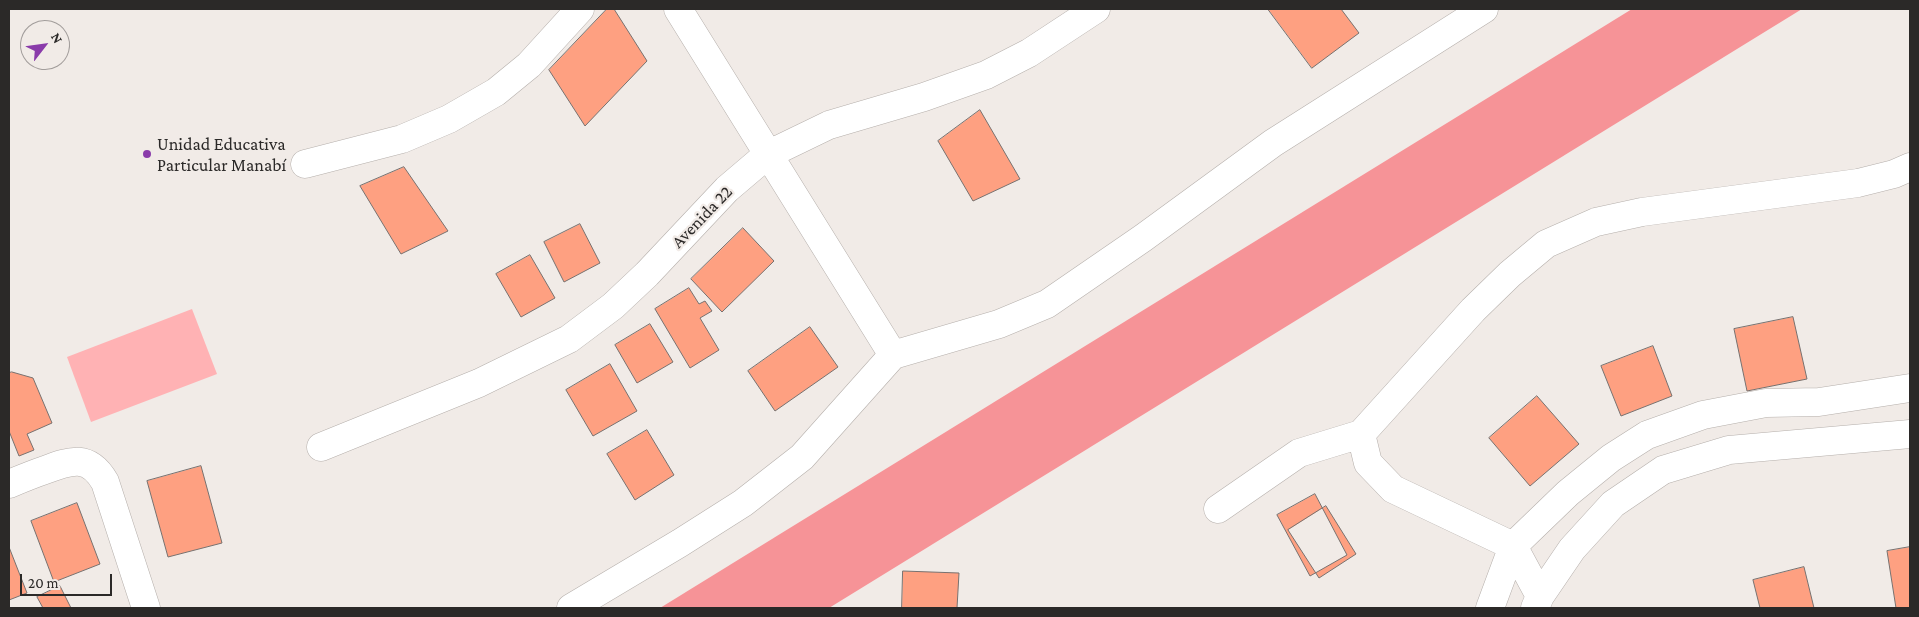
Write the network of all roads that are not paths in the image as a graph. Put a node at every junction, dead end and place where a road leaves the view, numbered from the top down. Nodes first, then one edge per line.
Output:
1 (580, 9) edge
2 (678, 9) edge
3 (1096, 9) edge
4 (1484, 9) edge
5 (768, 156) junction
6 (305, 164) dead end
7 (1910, 167) edge
8 (893, 355) junction
9 (1910, 388) edge
10 (1361, 434) junction
11 (1910, 434) edge
12 (321, 447) dead end
13 (9, 484) edge
14 (1218, 508) dead end
15 (1513, 546) junction
16 (1538, 602) edge
17 (146, 608) edge
18 (571, 608) edge
19 (1490, 608) edge

1 - 6 street
2 - 5 street
3 - 5 street, Avenida 22
4 - 8 street
5 - 8 street
5 - 12 street, Avenida 22
7 - 10 street
8 - 18 street
9 - 15 street
10 - 14 street
10 - 15 street
11 - 16 street
13 - 17 street
15 - 16 street
15 - 19 street

